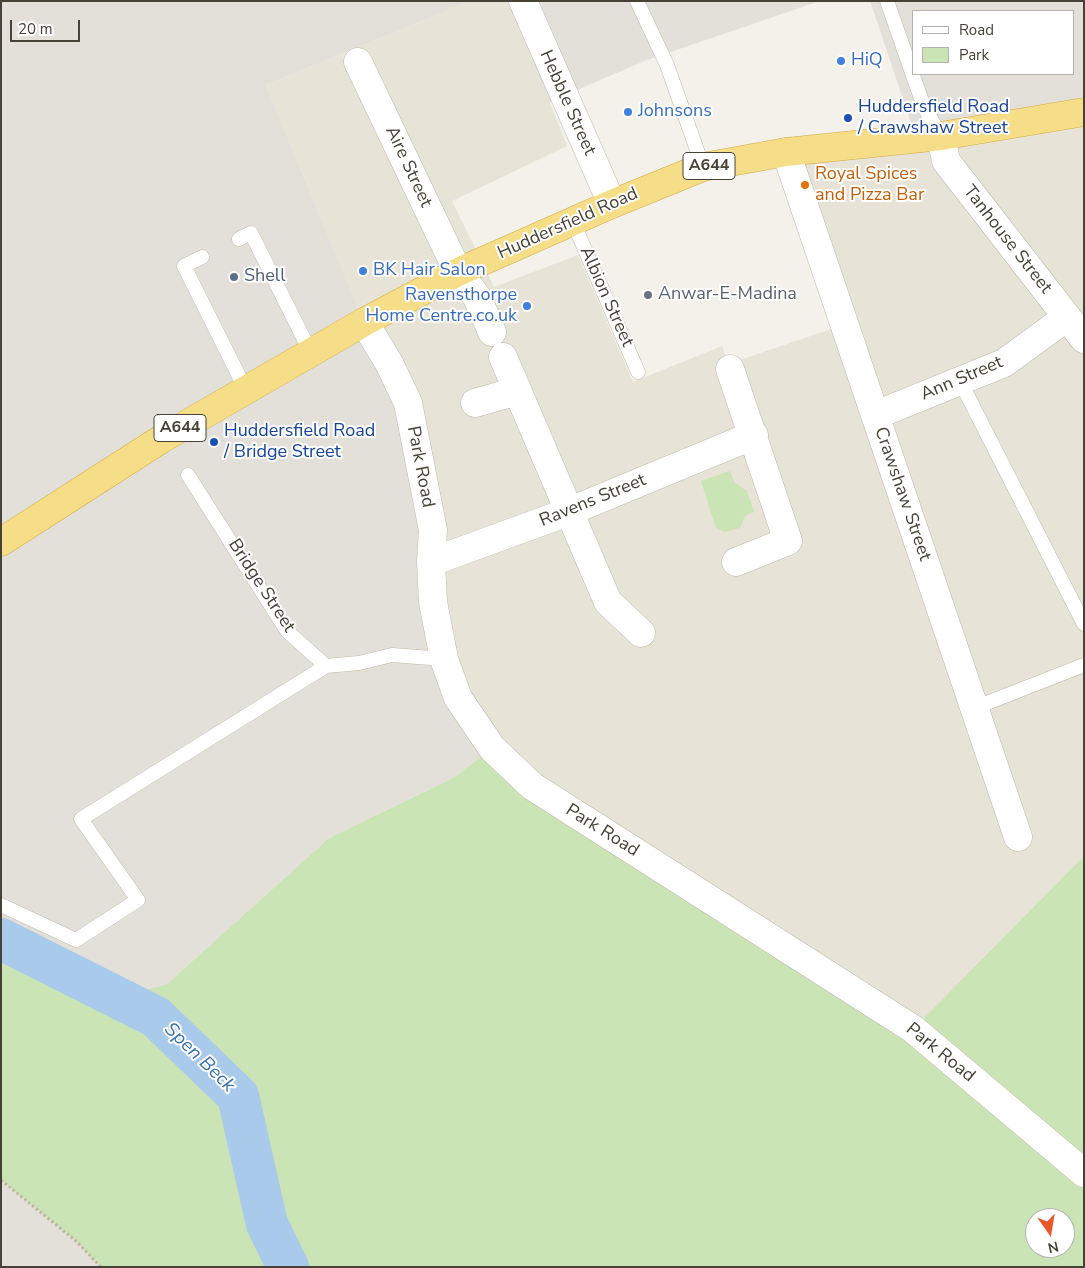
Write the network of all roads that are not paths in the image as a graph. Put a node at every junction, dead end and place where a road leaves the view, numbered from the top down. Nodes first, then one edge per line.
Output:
1 (523, 1) edge
2 (637, 1) edge
3 (887, 1) edge
4 (358, 62) dead end
5 (912, 73) edge
6 (913, 75) edge
7 (1084, 112) edge
8 (941, 136) junction
9 (786, 152) junction
10 (703, 167) junction
11 (612, 204) junction
12 (573, 222) junction
13 (239, 239) dead end
14 (202, 257) dead end
15 (458, 272) junction
16 (1067, 318) junction
17 (364, 322) junction
18 (492, 332) dead end
19 (1084, 339) edge
20 (311, 352) junction
21 (503, 357) dead end
22 (730, 369) dead end
23 (638, 372) dead end
24 (960, 380) junction
25 (246, 390) junction
26 (518, 391) junction
27 (474, 403) dead end
28 (876, 415) junction
29 (754, 435) junction
30 (188, 475) dead end
31 (568, 512) junction
32 (1, 542) edge
33 (431, 562) junction
34 (736, 562) dead end
35 (1084, 624) edge
36 (641, 633) dead end
37 (444, 659) junction
38 (1084, 665) edge
39 (326, 666) junction
40 (974, 708) junction
41 (1018, 837) dead end
42 (1, 905) edge
43 (1084, 1172) edge

1 - 11 street, Hebble Street
2 - 10 lane
3 - 5 lane
4 - 15 street, Aire Street
6 - 8 lane
7 - 8 highway, Huddersfield Road / A644
8 - 9 highway, Huddersfield Road / A644
8 - 16 street, Tanhouse Street
9 - 10 highway, Huddersfield Road / A644
9 - 28 street, Crawshaw Street
10 - 11 highway, Huddersfield Road / A644
11 - 12 highway, Huddersfield Road / A644
12 - 15 highway, Huddersfield Road / A644
12 - 23 lane, Albion Street
13 - 20 lane
14 - 25 lane
15 - 17 highway, Huddersfield Road / A644
15 - 18 street, Aire Street
16 - 19 street, Tanhouse Street
16 - 24 street, Ann Street
17 - 20 highway, Huddersfield Road / A644
17 - 33 street, Park Road
20 - 25 highway, Huddersfield Road / A644
21 - 26 street
22 - 29 street
24 - 28 street, Ann Street
24 - 35 lane
25 - 32 highway, Huddersfield Road / A644
26 - 27 street
26 - 31 street
28 - 40 street, Crawshaw Street
29 - 31 street, Ravens Street
29 - 34 street
30 - 39 lane, Bridge Street
31 - 33 street, Ravens Street
31 - 36 street
33 - 37 street, Park Road
37 - 39 lane
37 - 43 street, Park Road
38 - 40 lane
39 - 42 lane
40 - 41 street, Crawshaw Street

